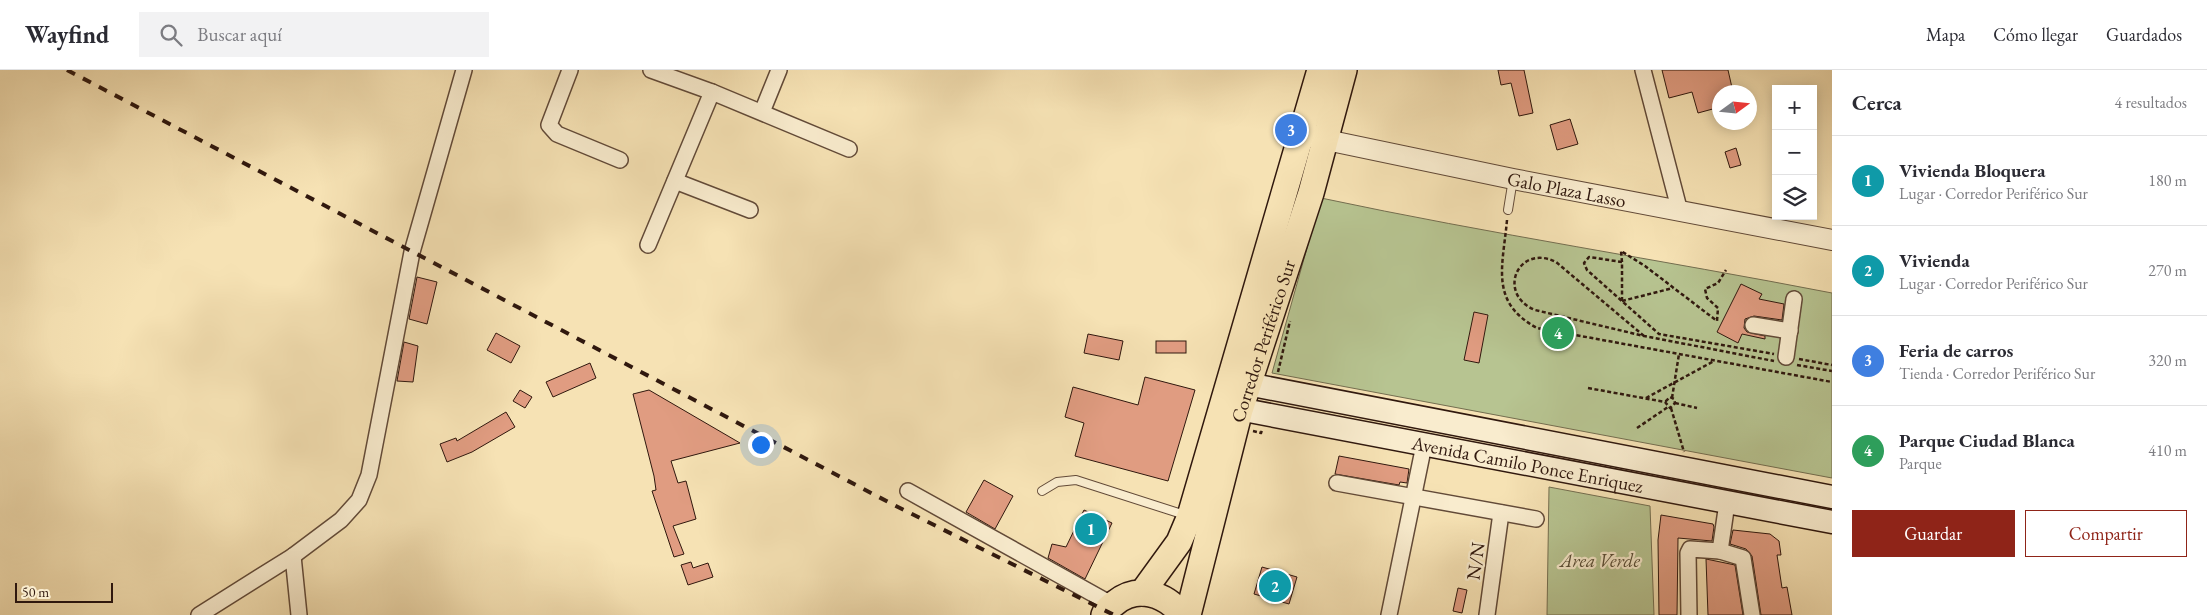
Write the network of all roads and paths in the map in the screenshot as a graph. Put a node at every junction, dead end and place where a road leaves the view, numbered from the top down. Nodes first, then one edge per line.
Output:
1 (464, 70) edge
2 (570, 70) edge
3 (651, 70) edge
4 (779, 70) edge
5 (1320, 70) edge
6 (1344, 70) edge
7 (1643, 70) edge
8 (712, 92) junction
9 (762, 112) junction
10 (1313, 138) junction
11 (849, 149) dead end
12 (620, 160) dead end
13 (1513, 179) junction
14 (675, 181) junction
15 (750, 210) dead end
16 (1508, 210) joint
17 (1680, 212) junction
18 (1832, 240) edge
19 (648, 245) dead end
20 (1622, 262) junction
21 (1726, 270) dead end
22 (1673, 288) junction
23 (1622, 300) junction
24 (1794, 300) dead end
25 (1753, 325) dead end
26 (1790, 331) junction
27 (1644, 336) junction
28 (1679, 354) junction
29 (1714, 361) junction
30 (1786, 361) junction
31 (1832, 365) edge
32 (1832, 371) edge
33 (1238, 382) junction
34 (1675, 382) junction
35 (1832, 382) edge
36 (1588, 388) dead end
37 (1645, 398) junction
38 (1672, 398) junction
39 (1665, 402) junction
40 (1675, 403) junction
41 (1231, 408) junction
42 (1367, 408) junction
43 (1670, 408) junction
44 (1697, 408) dead end
45 (1637, 428) dead end
46 (1362, 433) junction
47 (1424, 445) junction
48 (1684, 452) dead end
49 (1337, 483) dead end
50 (908, 491) dead end
51 (1042, 491) dead end
52 (1413, 496) junction
53 (1832, 496) edge
54 (1727, 503) junction
55 (1501, 512) junction
56 (1190, 516) junction
57 (1536, 519) dead end
58 (1832, 522) edge
59 (1720, 551) junction
60 (293, 556) junction
61 (1142, 593) junction
62 (1109, 610) edge
63 (199, 615) edge
64 (298, 615) edge
65 (1182, 615) edge
66 (1188, 615) edge
67 (1389, 615) edge
68 (1487, 615) edge
69 (1689, 615) edge
70 (1752, 615) edge

1 - 60 street
2 - 12 street
3 - 8 street
4 - 9 street
5 - 10 main road, Corredor Periférico Sur
6 - 10 main road, Corredor Periférico Sur
7 - 17 street
8 - 9 street
8 - 14 street
9 - 11 street
10 - 13 street, Galo Plaza Lasso
10 - 33 main road, Corredor Periférico Sur
13 - 16 lane
13 - 17 street, Galo Plaza Lasso
14 - 15 street
14 - 19 street
16 - 28 path
17 - 18 street, Galo Plaza Lasso
20 - 22 path
20 - 23 path
20 - 23 path
21 - 22 path
22 - 23 path
23 - 30 path
24 - 26 street
25 - 26 street
26 - 30 street
27 - 27 path
27 - 30 path
28 - 29 path
28 - 34 path
29 - 34 path
29 - 35 path
30 - 31 path
30 - 32 path
33 - 41 main road, Corredor Periférico Sur
33 - 42 main road, Avenida Camilo Ponce Enriquez
34 - 37 path
34 - 38 path
36 - 37 path
37 - 39 path
38 - 39 path
38 - 40 path
39 - 43 path
40 - 43 path
40 - 44 path
41 - 46 main road, Avenida Camilo Ponce Enriquez
41 - 56 main road, Corredor Periférico Sur
41 - 66 main road, Corredor Periférico Sur
42 - 46 main road
42 - 53 main road, Avenida Camilo Ponce Enriquez
43 - 45 path
43 - 48 path
46 - 47 main road, Avenida Camilo Ponce Enriquez
47 - 52 street
47 - 54 main road, Avenida Camilo Ponce Enriquez
49 - 52 street
50 - 62 street
51 - 56 lane
52 - 55 street
52 - 67 street
54 - 58 main road, Avenida Camilo Ponce Enriquez
54 - 59 street
55 - 57 street
55 - 68 street, N/N
56 - 61 main road, Corredor Periférico Sur
59 - 69 street
59 - 70 street
60 - 63 street
60 - 64 street
61 - 62 main road
61 - 65 main road

